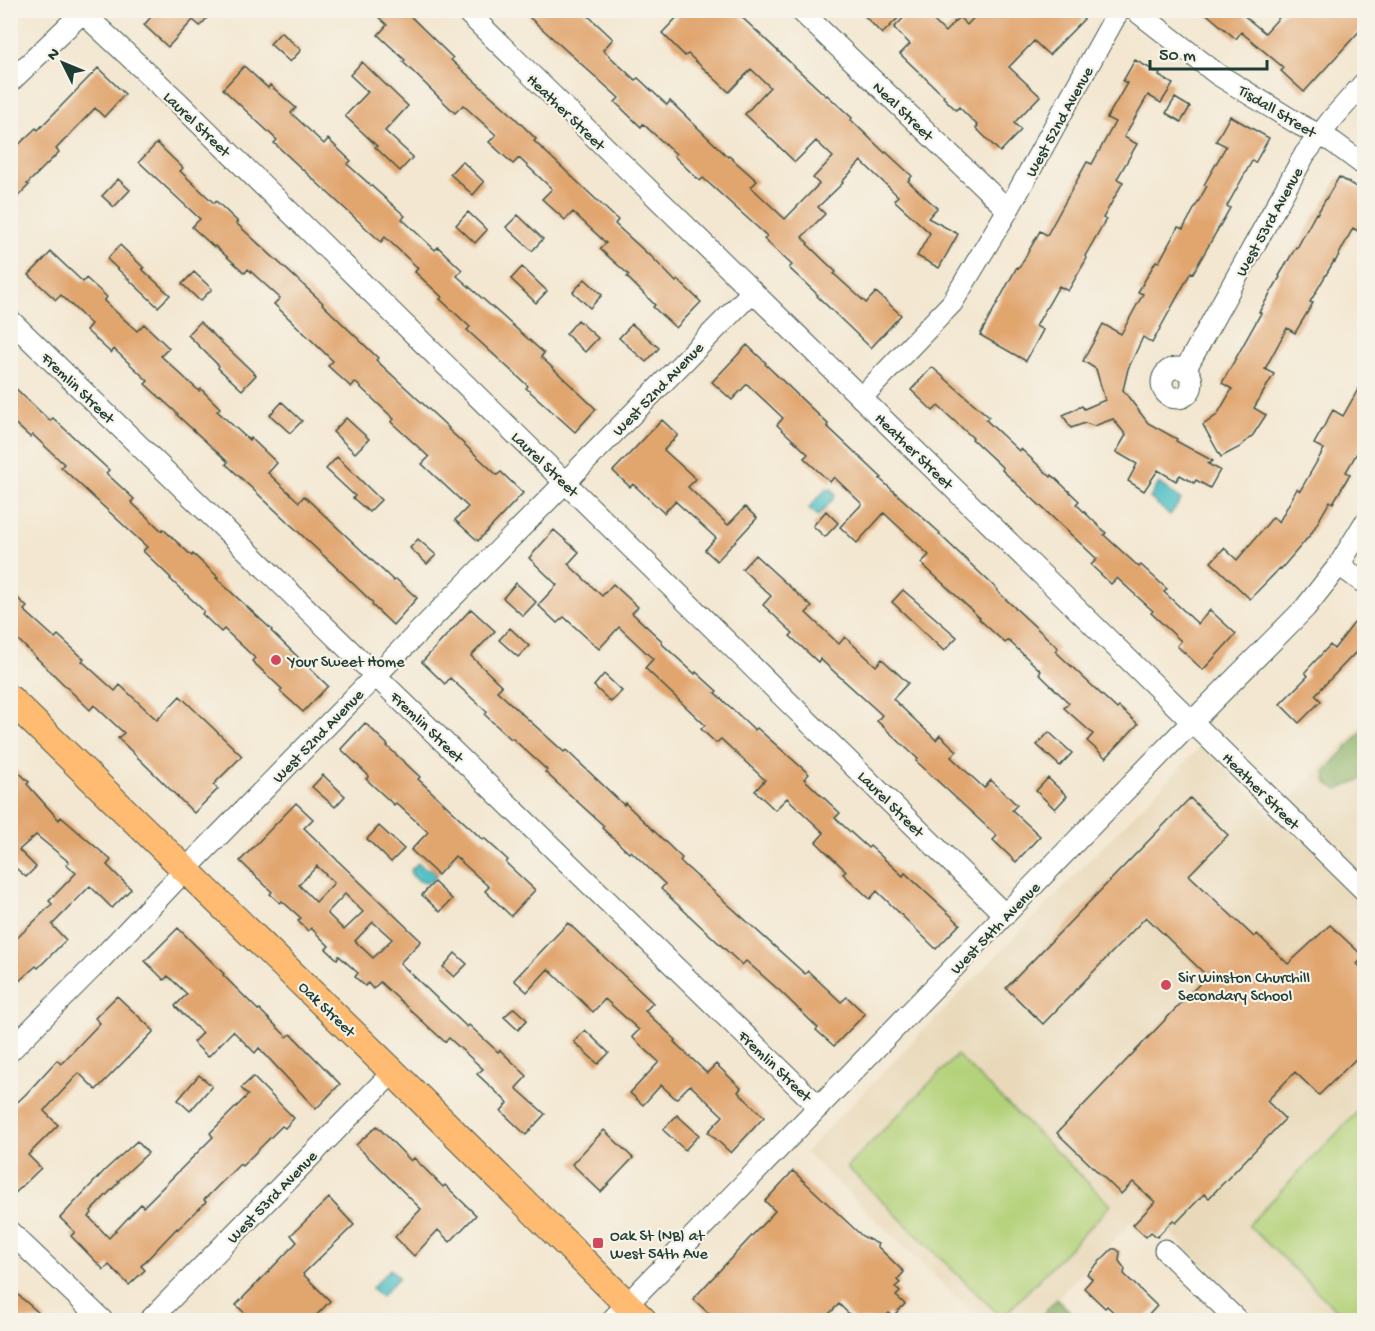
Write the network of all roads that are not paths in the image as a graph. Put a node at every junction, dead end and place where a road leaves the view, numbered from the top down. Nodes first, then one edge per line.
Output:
1 (465, 10) edge
2 (800, 10) edge
3 (1119, 10) edge
4 (1136, 10) edge
5 (84, 12) edge
6 (10, 81) edge
7 (1365, 83) edge
8 (1319, 135) junction
9 (1365, 165) edge
10 (1008, 210) junction
11 (752, 292) junction
12 (10, 320) edge
13 (1185, 370) dead end
14 (861, 398) junction
15 (565, 482) junction
16 (1365, 524) edge
17 (1340, 565) junction
18 (1365, 583) edge
19 (376, 675) junction
20 (14, 708) edge
21 (1193, 721) junction
22 (185, 870) junction
23 (1365, 890) edge
24 (1005, 915) junction
25 (10, 1051) edge
26 (393, 1072) junction
27 (819, 1107) junction
28 (10, 1232) edge
29 (1165, 1250) dead end
30 (628, 1315) edge
31 (102, 1320) edge
32 (150, 1320) edge
33 (1237, 1320) edge

1 - 11 street, Heather Street
2 - 10 street, Neal Street
3 - 10 street, West 52nd Avenue
4 - 8 street, Tisdall Street
5 - 6 street
5 - 15 street, Laurel Street
7 - 8 street, West 53rd Avenue
8 - 9 street, Tisdall Street
8 - 13 street, West 53rd Avenue
10 - 14 street, West 52nd Avenue
11 - 14 street, Heather Street
11 - 15 street, West 52nd Avenue
12 - 19 street, Fremlin Street
14 - 21 street, Heather Street
15 - 19 street, West 52nd Avenue
15 - 24 street, Laurel Street
16 - 17 street, West 54th Avenue
17 - 18 street
17 - 21 street, West 54th Avenue
19 - 22 street, West 52nd Avenue
19 - 27 street, Fremlin Street
20 - 22 main road, Oak Street
21 - 23 street, Heather Street
21 - 24 street, West 54th Avenue
22 - 25 street, West 52nd Avenue
22 - 26 main road, Oak Street
24 - 27 street, West 54th Avenue
26 - 30 main road, Oak Street
26 - 32 street, West 53rd Avenue
27 - 30 street, West 54th Avenue
28 - 31 street
29 - 33 street

